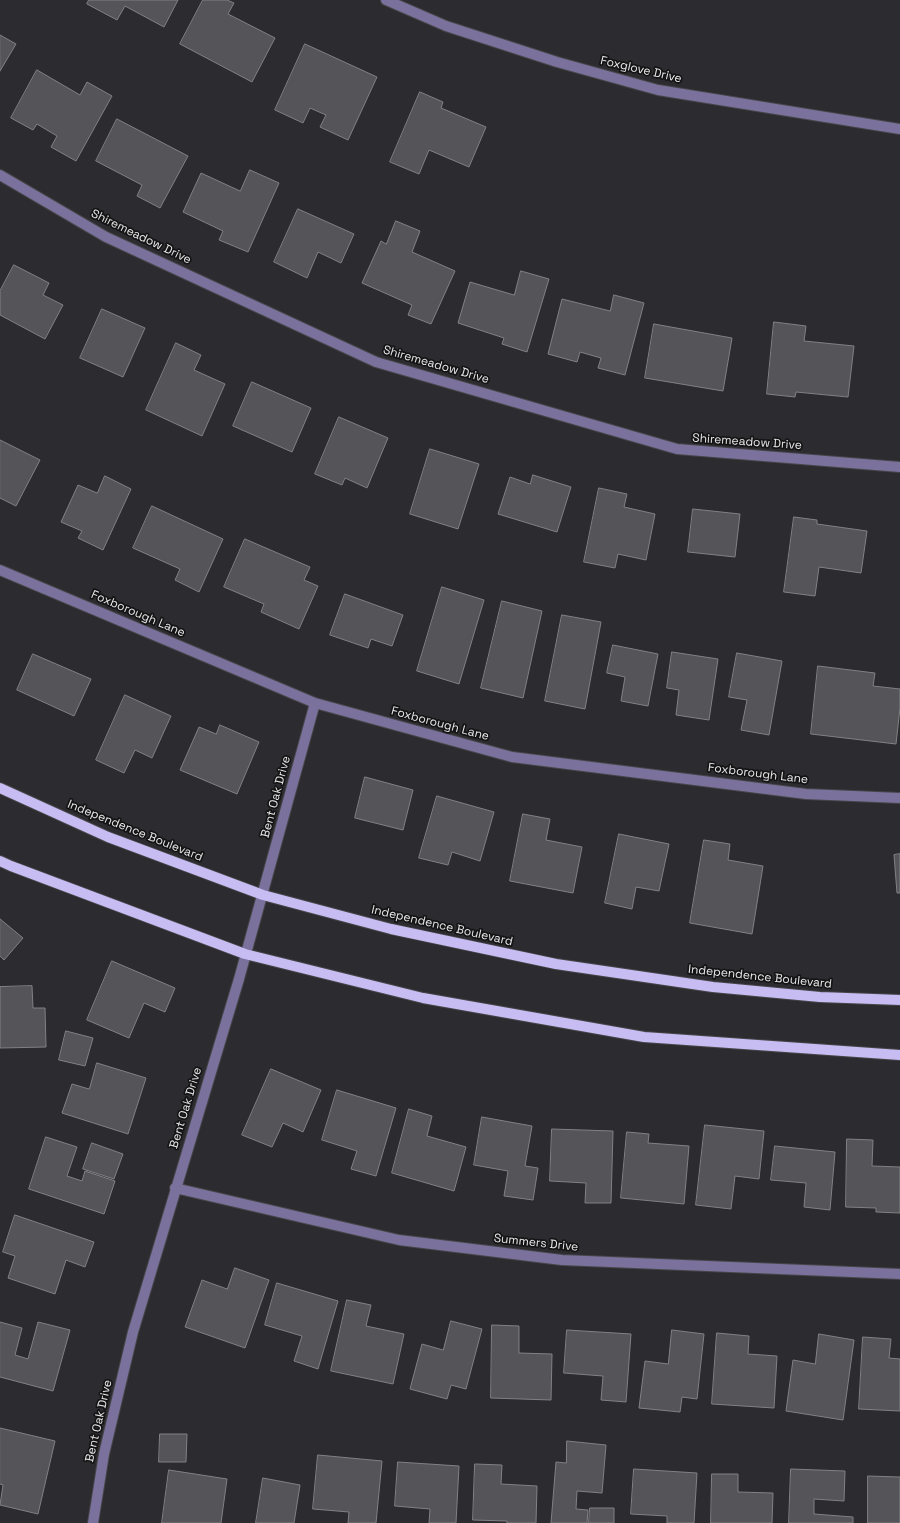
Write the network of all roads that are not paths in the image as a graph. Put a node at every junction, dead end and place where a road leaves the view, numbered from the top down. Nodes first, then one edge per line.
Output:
1 (386, 0) edge
2 (900, 130) edge
3 (0, 175) edge
4 (900, 467) edge
5 (0, 570) edge
6 (315, 702) junction
7 (0, 788) edge
8 (900, 798) edge
9 (0, 861) edge
10 (263, 895) junction
11 (245, 954) junction
12 (900, 1000) edge
13 (900, 1056) edge
14 (175, 1188) junction
15 (900, 1274) edge
16 (93, 1523) edge

1 - 2 street, Foxglove Drive
3 - 4 street, Shiremeadow Drive
5 - 6 street, Foxborough Lane
6 - 8 street, Foxborough Lane
6 - 10 street, Bent Oak Drive
7 - 10 main road, Independence Boulevard
9 - 11 main road
10 - 11 street, Bent Oak Drive
10 - 12 main road, Independence Boulevard
11 - 13 main road
11 - 14 street, Bent Oak Drive
14 - 15 street, Summers Drive
14 - 16 street, Bent Oak Drive

